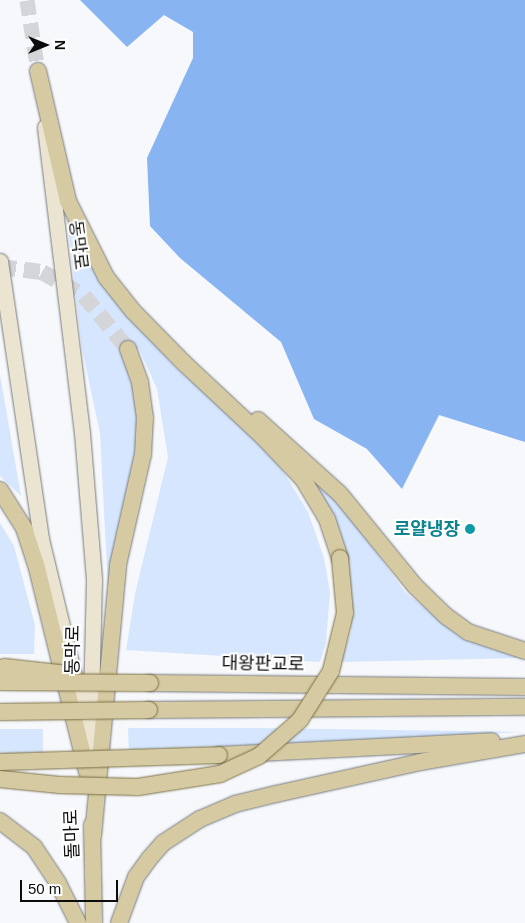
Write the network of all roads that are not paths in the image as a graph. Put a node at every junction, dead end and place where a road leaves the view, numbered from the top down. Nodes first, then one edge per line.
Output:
1 (38, 71) joint
2 (0, 261) edge
3 (128, 349) tunnel mouth
4 (184, 363) junction
5 (0, 490) edge
6 (525, 651) edge
7 (1, 672) edge
8 (525, 686) edge
9 (525, 707) edge
10 (1, 712) edge
11 (525, 740) edge
12 (90, 743) junction
13 (525, 744) edge
14 (0, 762) edge
15 (0, 778) edge
16 (89, 780) junction
17 (0, 821) edge
18 (93, 836) junction
19 (78, 923) edge
20 (94, 923) edge
21 (119, 923) edge

1 - 4 main road
1 - 12 main road, 동막로
2 - 12 main road, 동막로
3 - 18 main road
4 - 6 main road
4 - 15 main road, bridge
5 - 16 main road
7 - 8 main road, 대왕판교로, bridge
9 - 10 main road, bridge
11 - 14 main road, bridge
12 - 16 main road, 돌마로
13 - 21 main road
16 - 18 main road, 돌마로
17 - 19 main road
18 - 20 main road, 돌마로

